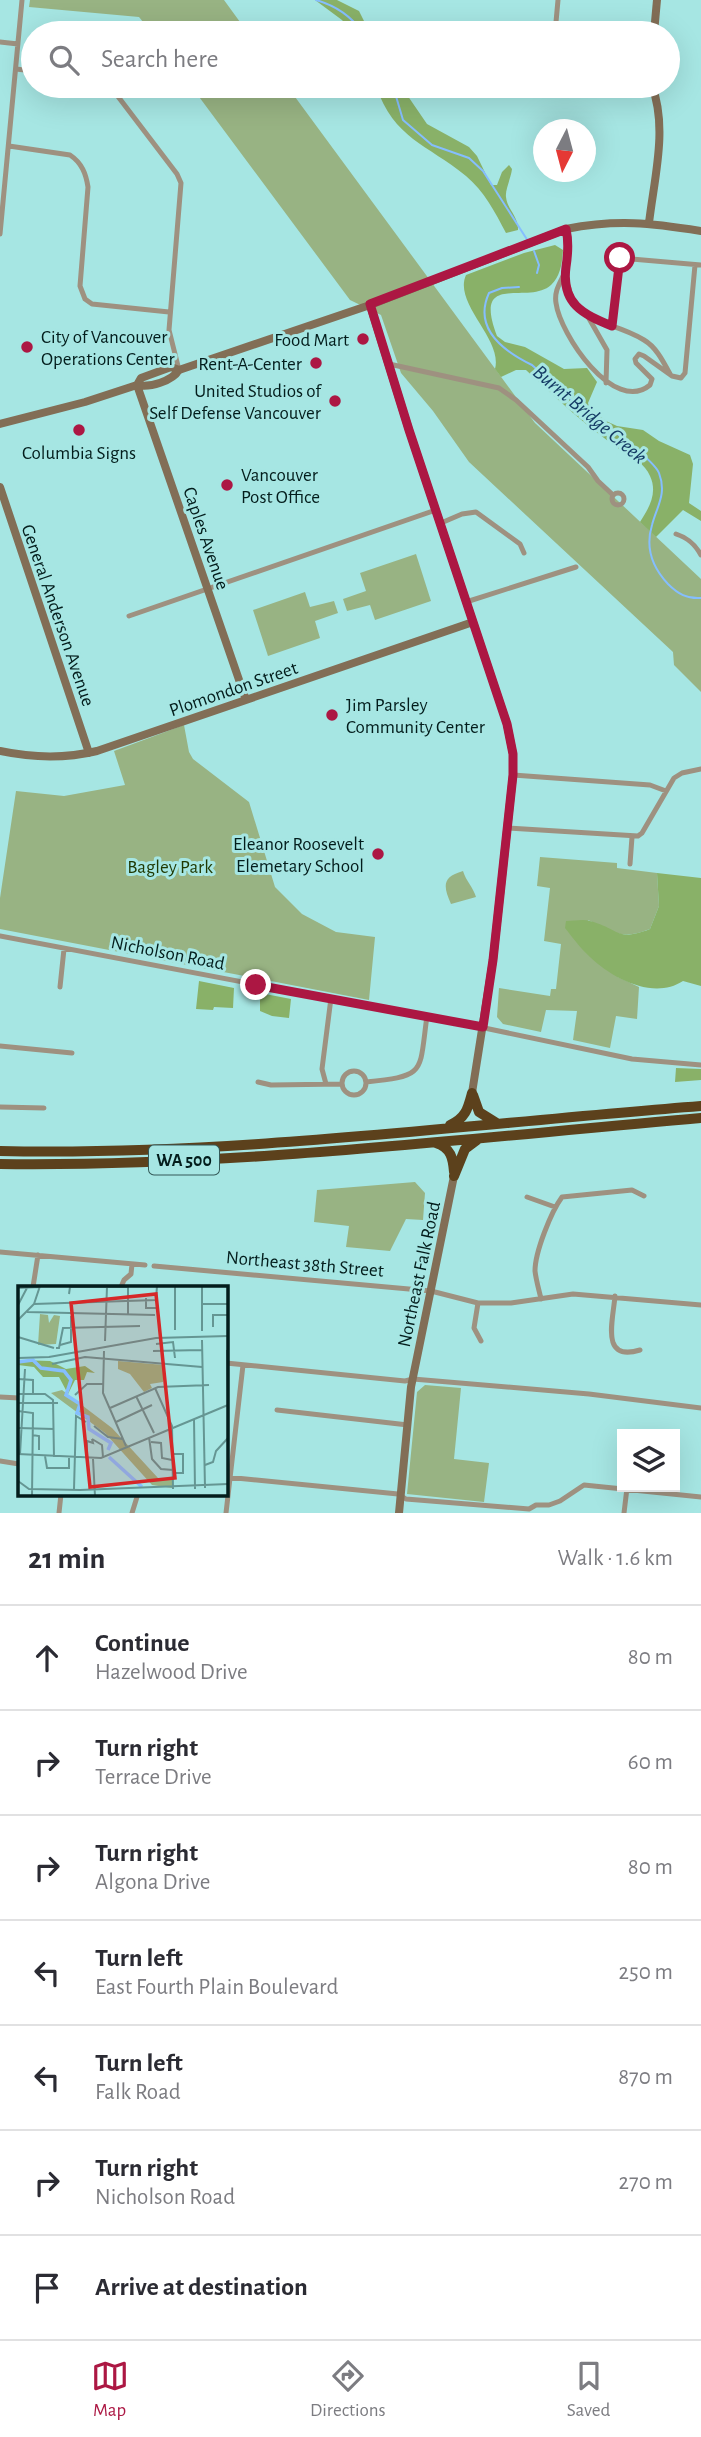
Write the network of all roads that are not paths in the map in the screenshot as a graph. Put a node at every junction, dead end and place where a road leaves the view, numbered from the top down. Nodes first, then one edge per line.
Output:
1 (22, 0) edge
2 (558, 0) edge
3 (657, 0) edge
4 (556, 21) edge
5 (655, 21) edge
6 (0, 42) edge
7 (18, 44) junction
8 (16, 69) junction
9 (21, 70) edge
10 (119, 98) edge
11 (656, 98) edge
12 (9, 146) junction
13 (2, 199) edge
14 (649, 223) junction
15 (566, 229) junction
16 (701, 232) edge
17 (0, 234) edge
18 (698, 265) edge
19 (566, 271) junction
20 (370, 304) junction
21 (169, 312) junction
22 (587, 315) junction
23 (612, 326) junction
24 (389, 364) junction
25 (179, 370) junction
26 (672, 376) junction
27 (606, 379) junction
28 (137, 385) junction
29 (0, 424) edge
30 (0, 487) edge
31 (613, 495) dead end
32 (436, 510) junction
33 (441, 523) junction
34 (676, 534) dead end
35 (524, 553) dead end
36 (701, 555) edge
37 (576, 567) dead end
38 (208, 590) junction
39 (466, 602) junction
40 (129, 616) dead end
41 (473, 622) junction
42 (246, 700) junction
43 (0, 751) edge
44 (89, 753) junction
45 (701, 769) edge
46 (513, 775) junction
47 (666, 791) junction
48 (507, 828) junction
49 (632, 837) junction
50 (630, 864) dead end
51 (0, 936) edge
52 (64, 948) junction
53 (60, 987) dead end
54 (331, 998) junction
55 (427, 1016) junction
56 (483, 1027) junction
57 (0, 1046) edge
58 (72, 1053) dead end
59 (701, 1065) edge
60 (258, 1082) dead end
61 (366, 1082) junction
62 (326, 1084) junction
63 (342, 1084) junction
64 (472, 1093) junction
65 (701, 1105) edge
66 (0, 1107) edge
67 (44, 1108) dead end
68 (701, 1118) edge
69 (499, 1123) junction
70 (441, 1129) junction
71 (484, 1137) junction
72 (432, 1142) junction
73 (0, 1151) edge
74 (0, 1164) edge
75 (454, 1176) junction
76 (644, 1196) dead end
77 (527, 1197) dead end
78 (555, 1207) junction
79 (0, 1252) edge
80 (38, 1255) junction
81 (132, 1264) junction
82 (145, 1265) dead end
83 (154, 1266) dead end
84 (33, 1286) edge
85 (121, 1286) edge
86 (431, 1291) junction
87 (615, 1296) junction
88 (541, 1299) junction
89 (478, 1303) junction
90 (701, 1305) edge
91 (481, 1341) dead end
92 (640, 1350) dead end
93 (228, 1363) edge
94 (243, 1365) junction
95 (413, 1379) junction
96 (0, 1397) edge
97 (18, 1397) edge
98 (701, 1408) edge
99 (277, 1409) dead end
100 (408, 1425) junction
101 (0, 1461) edge
102 (18, 1464) edge
103 (228, 1477) edge
104 (617, 1487) edge
105 (627, 1492) edge
106 (660, 1492) edge
107 (137, 1496) edge
108 (401, 1496) junction
109 (701, 1497) edge
110 (529, 1511) edge
111 (132, 1513) edge
112 (399, 1513) edge
113 (624, 1513) edge

1 - 7 street
2 - 4 street
3 - 5 street
6 - 7 street
7 - 8 street
8 - 9 street
8 - 12 street
10 - 21 street
11 - 14 street
12 - 13 street
12 - 21 street
13 - 17 street
14 - 15 street
14 - 16 street
15 - 19 street
15 - 20 street
18 - 23 street
18 - 26 street
19 - 22 street
19 - 27 street
20 - 24 street
20 - 25 street
21 - 25 street
22 - 23 street
22 - 27 street
23 - 26 street
24 - 31 street
24 - 32 street
25 - 28 street
26 - 27 street
28 - 29 street
28 - 38 street, Caples Avenue
30 - 44 street, General Anderson Avenue
32 - 33 street
32 - 38 street
33 - 35 street
33 - 39 street
34 - 36 street
37 - 39 street
38 - 40 street
38 - 42 street, Caples Avenue
39 - 41 street
41 - 42 street, Plomondon Street
41 - 46 street
42 - 44 street, Plomondon Street
43 - 44 street, Plomondon Street
45 - 47 street
46 - 47 street
46 - 48 street
47 - 49 street
48 - 49 street
48 - 56 street
49 - 50 street
51 - 52 street, Nicholson Road
52 - 53 street
52 - 54 street, Nicholson Road
54 - 55 street, Nicholson Road
54 - 62 street
55 - 56 street, Nicholson Road
55 - 61 street
56 - 59 street, Nicholson Road
56 - 64 street
57 - 58 street
60 - 62 street
61 - 63 street
61 - 63 street
62 - 63 street
64 - 69 highway
64 - 70 highway
65 - 69 highway, WA 500
66 - 67 street
68 - 71 highway, WA 500
69 - 70 highway, WA 500
70 - 73 highway, WA 500
71 - 72 highway, WA 500
71 - 75 highway
72 - 74 highway, WA 500
72 - 75 highway
75 - 86 street, Northeast Falk Road
76 - 78 street
77 - 78 street
78 - 88 street
79 - 80 street
80 - 81 street
80 - 84 street
81 - 82 street
81 - 85 street
83 - 86 street, Northeast 38th Street
86 - 89 street, Northeast 38th Street
86 - 95 street, Northeast Falk Road
87 - 88 street, Northeast 38th Street
87 - 90 street, Northeast 38th Street
87 - 92 street
88 - 89 street, Northeast 38th Street
89 - 91 street
93 - 94 street
94 - 95 street
94 - 103 street
95 - 98 street
95 - 100 street, Northeast Falk Road
96 - 97 street
99 - 100 street
100 - 108 street, Northeast Falk Road
101 - 102 street
103 - 108 street
104 - 110 street
105 - 113 street
106 - 109 street
107 - 111 street
108 - 110 street
108 - 112 street, Northeast Falk Road

